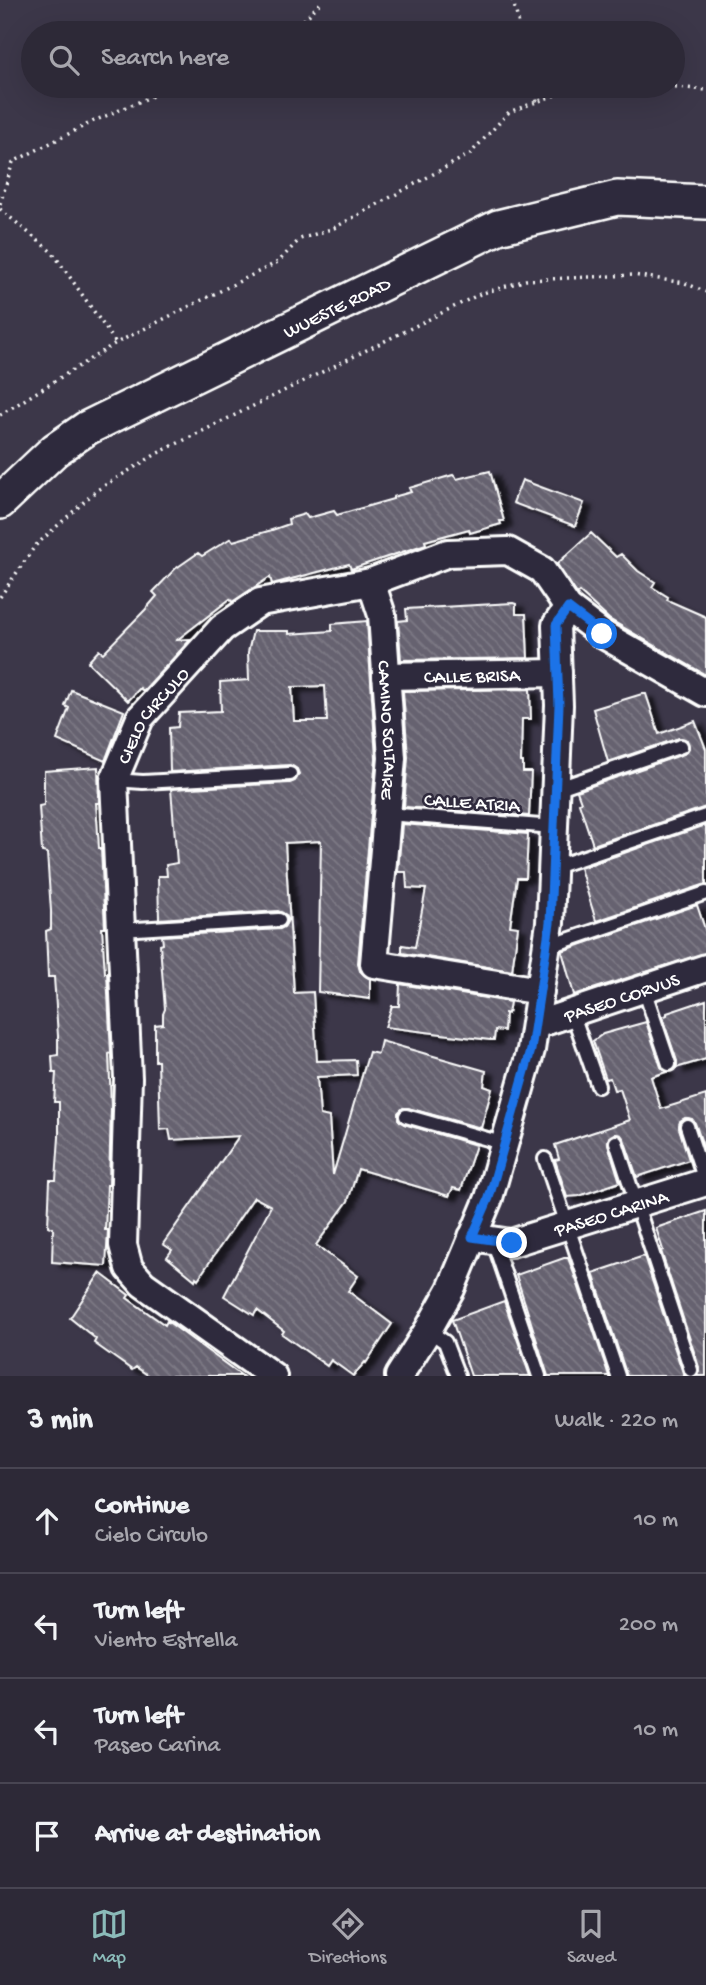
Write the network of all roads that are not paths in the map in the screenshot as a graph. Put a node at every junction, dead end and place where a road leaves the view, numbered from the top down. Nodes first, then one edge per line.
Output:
1 (706, 202) edge
2 (0, 502) edge
3 (370, 582) junction
4 (568, 608) junction
5 (558, 673) junction
6 (386, 676) junction
7 (706, 693) edge
8 (681, 746) dead end
9 (290, 774) dead end
10 (114, 780) junction
11 (555, 789) junction
12 (387, 814) junction
13 (706, 816) edge
14 (554, 827) junction
15 (552, 868) junction
16 (706, 894) edge
17 (279, 920) dead end
18 (121, 930) junction
19 (546, 947) junction
20 (706, 968) edge
21 (644, 989) junction
22 (540, 991) junction
23 (572, 1012) junction
24 (535, 1025) junction
25 (669, 1064) dead end
26 (598, 1086) dead end
27 (406, 1116) dead end
28 (687, 1126) dead end
29 (617, 1142) dead end
30 (505, 1144) junction
31 (545, 1159) dead end
32 (706, 1183) edge
33 (636, 1203) junction
34 (567, 1225) junction
35 (483, 1239) junction
36 (428, 1330) junction
37 (691, 1370) dead end
38 (273, 1376) edge
39 (399, 1376) edge
40 (458, 1376) edge
41 (539, 1376) edge
42 (618, 1376) edge

1 - 2 street, WUESTE ROAD
3 - 4 street, CIELO CIRCULO
3 - 6 street, CAMINO SOLTAIRE
3 - 10 street, CIELO CIRCULO
4 - 5 street
4 - 7 street, CIELO CIRCULO
5 - 6 street, CALLE BRISA
5 - 11 street
6 - 12 street, CAMINO SOLTAIRE
8 - 11 lane
9 - 10 lane
10 - 18 street, CIELO CIRCULO
11 - 14 street
12 - 14 lane, CALLE ATRIA
12 - 22 street, CAMINO SOLTAIRE
13 - 15 lane
14 - 15 street
15 - 19 street
16 - 19 lane
17 - 18 lane
18 - 38 street, CIELO CIRCULO
19 - 22 street
20 - 21 street, PASEO CORVUS
21 - 23 street, PASEO CORVUS
21 - 25 lane
22 - 24 street
23 - 24 street, PASEO CORVUS
23 - 26 lane
24 - 30 street
27 - 30 lane
28 - 32 lane
29 - 33 lane
30 - 35 street
31 - 34 lane
32 - 33 street, PASEO CARINA
33 - 34 street, PASEO CARINA
33 - 37 lane
34 - 35 street, PASEO CARINA
34 - 42 lane
35 - 36 street
35 - 41 lane
36 - 39 street
36 - 40 lane

